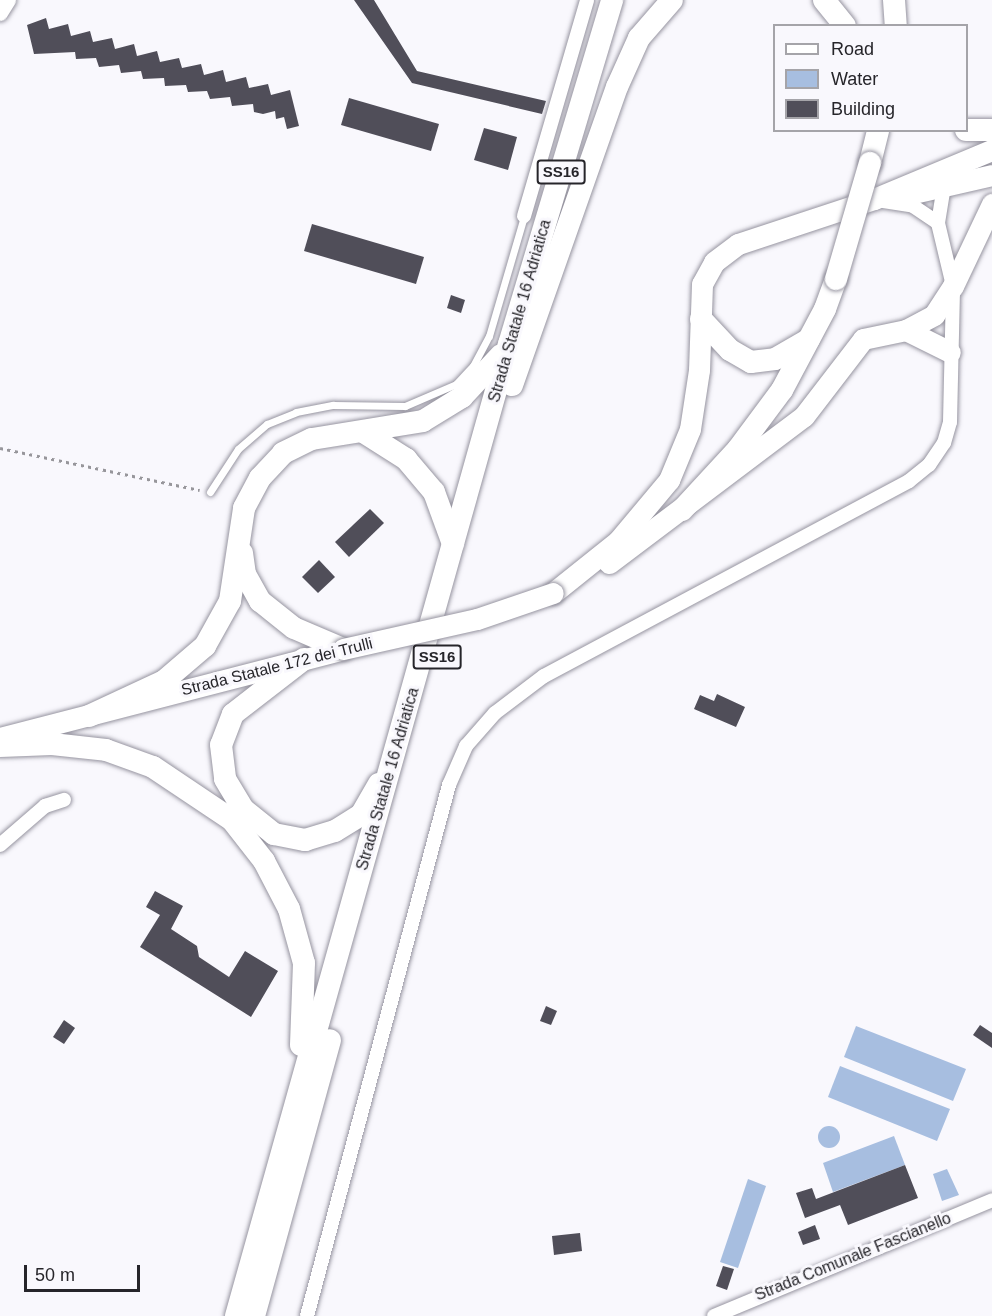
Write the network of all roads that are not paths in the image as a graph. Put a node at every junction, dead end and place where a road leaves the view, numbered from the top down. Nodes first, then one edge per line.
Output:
1 (8, 0) edge
2 (587, 0) edge
3 (612, 0) edge
4 (627, 0) edge
5 (672, 0) edge
6 (824, 0) edge
7 (894, 0) edge
8 (0, 13) edge
9 (843, 24) edge
10 (896, 24) edge
11 (968, 130) edge
12 (992, 130) edge
13 (869, 132) edge
14 (878, 132) edge
15 (992, 150) edge
16 (870, 163) junction
17 (948, 170) junction
18 (992, 175) edge
19 (942, 190) junction
20 (874, 199) junction
21 (992, 204) edge
22 (524, 216) joint
23 (938, 223) junction
24 (953, 286) junction
25 (701, 319) junction
26 (906, 330) junction
27 (810, 338) junction
28 (509, 344) junction
29 (950, 352) junction
30 (512, 386) junction
31 (365, 433) junction
32 (210, 492) road end
33 (682, 510) junction
34 (240, 537) junction
35 (453, 544) junction
36 (553, 593) junction
37 (343, 649) junction
38 (304, 658) junction
39 (89, 716) junction
40 (0, 738) edge
41 (0, 746) edge
42 (395, 758) junction
43 (64, 800) dead end
44 (0, 844) edge
45 (284, 1144) junction
46 (992, 1200) edge
47 (236, 1316) edge
48 (254, 1316) edge
49 (307, 1316) edge
50 (714, 1316) edge

1 - 8 street
2 - 22 street
3 - 28 highway, Strada Statale 16 Adriatica / SS16
4 - 30 highway, Strada Statale 16 Adriatica / SS16
5 - 30 highway
6 - 9 highway
7 - 10 highway
11 - 12 highway
13 - 16 highway
14 - 16 highway
15 - 17 main road
16 - 27 highway, bridge
17 - 19 street
17 - 20 main road
18 - 19 main road
19 - 20 main road
19 - 23 street
20 - 23 street
20 - 25 main road
21 - 24 main road
22 - 32 lane
23 - 24 street
24 - 26 main road
24 - 29 street
25 - 27 highway
25 - 36 main road
26 - 29 main road
26 - 33 main road
27 - 33 highway
28 - 31 highway
28 - 35 highway, Strada Statale 16 Adriatica / SS16
29 - 49 street
30 - 48 highway, Strada Statale 16 Adriatica / SS16
31 - 34 highway
31 - 35 highway
33 - 36 main road
34 - 37 highway
34 - 39 highway
35 - 42 highway, Strada Statale 16 Adriatica / SS16
36 - 37 main road, Strada Statale 172 dei Trulli, bridge
37 - 38 main road, Strada Statale 172 dei Trulli
38 - 39 main road, Strada Statale 172 dei Trulli
38 - 42 highway
39 - 40 main road, Strada Statale 172 dei Trulli
41 - 45 highway
42 - 45 highway, Strada Statale 16 Adriatica / SS16
43 - 44 street
45 - 47 highway, Strada Statale 16 Adriatica / SS16
46 - 50 street, Strada Comunale Fascianello

